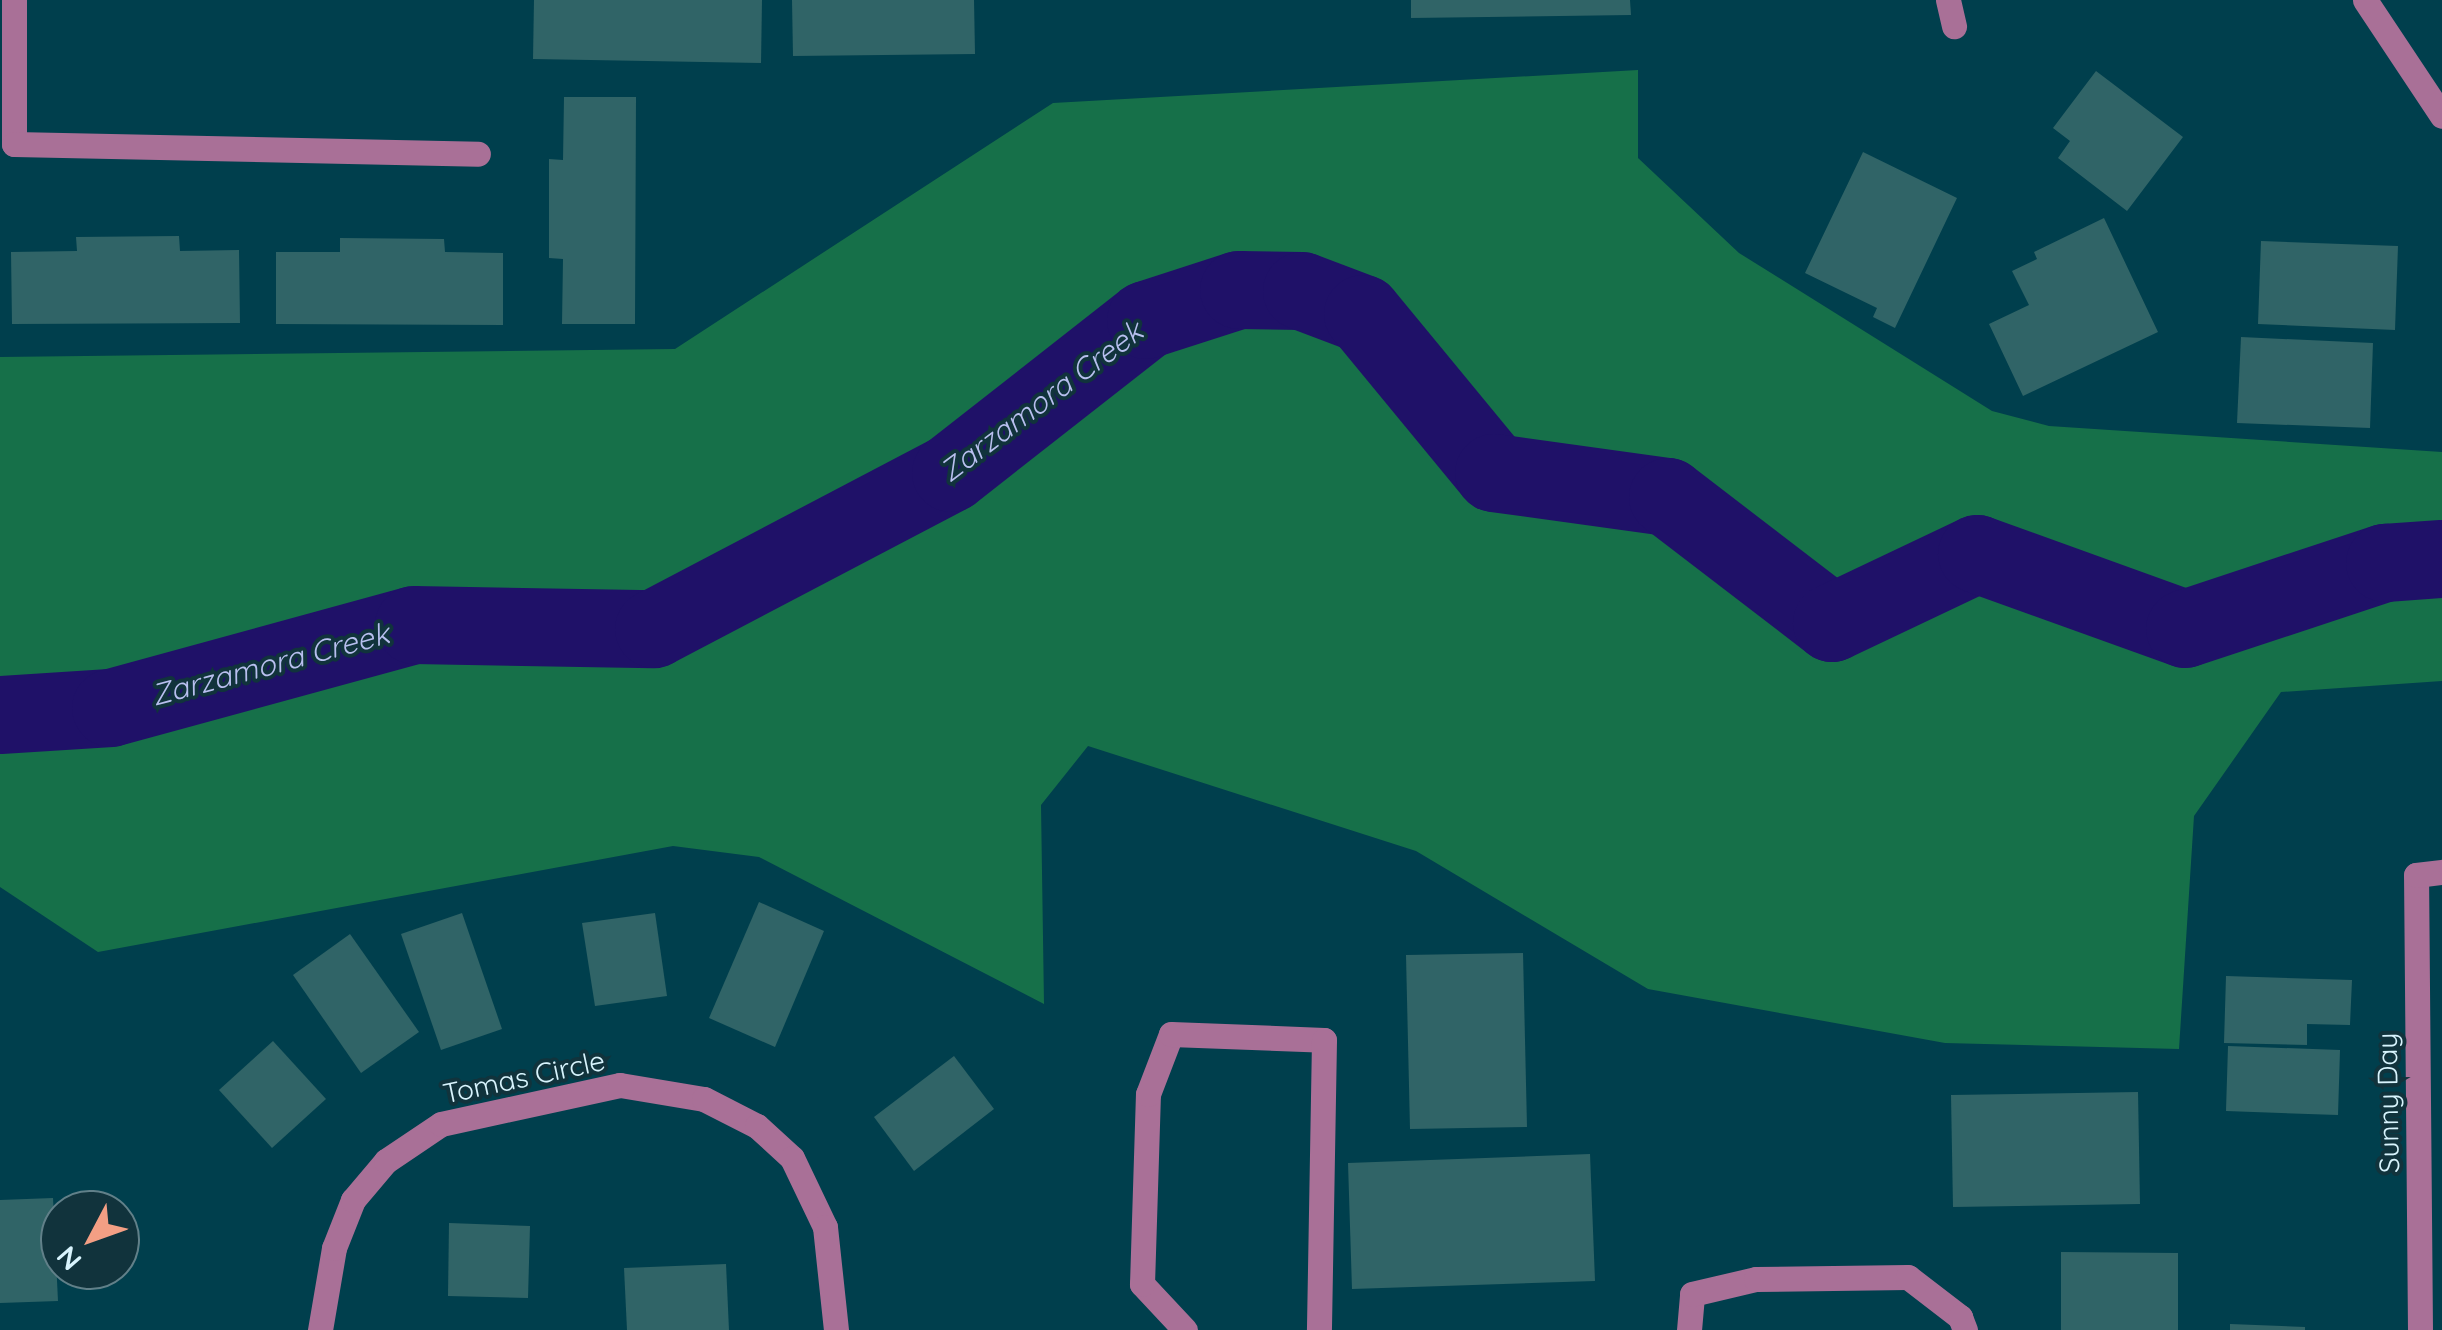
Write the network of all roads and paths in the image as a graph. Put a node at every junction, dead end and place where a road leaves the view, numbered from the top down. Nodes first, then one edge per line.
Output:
1 (14, 0) edge
2 (1948, 0) edge
3 (2365, 0) edge
4 (1954, 26) dead end
5 (2442, 116) edge
6 (478, 154) dead end
7 (2429, 873) edge
8 (320, 1330) edge
9 (836, 1330) edge
10 (1185, 1330) edge
11 (1319, 1330) edge
12 (1689, 1330) edge
13 (1965, 1330) edge
14 (2420, 1330) edge

1 - 6 street
2 - 4 street
3 - 5 street
7 - 14 street, Sunny Day
8 - 9 street, Tomas Circle
10 - 11 street
12 - 13 street

